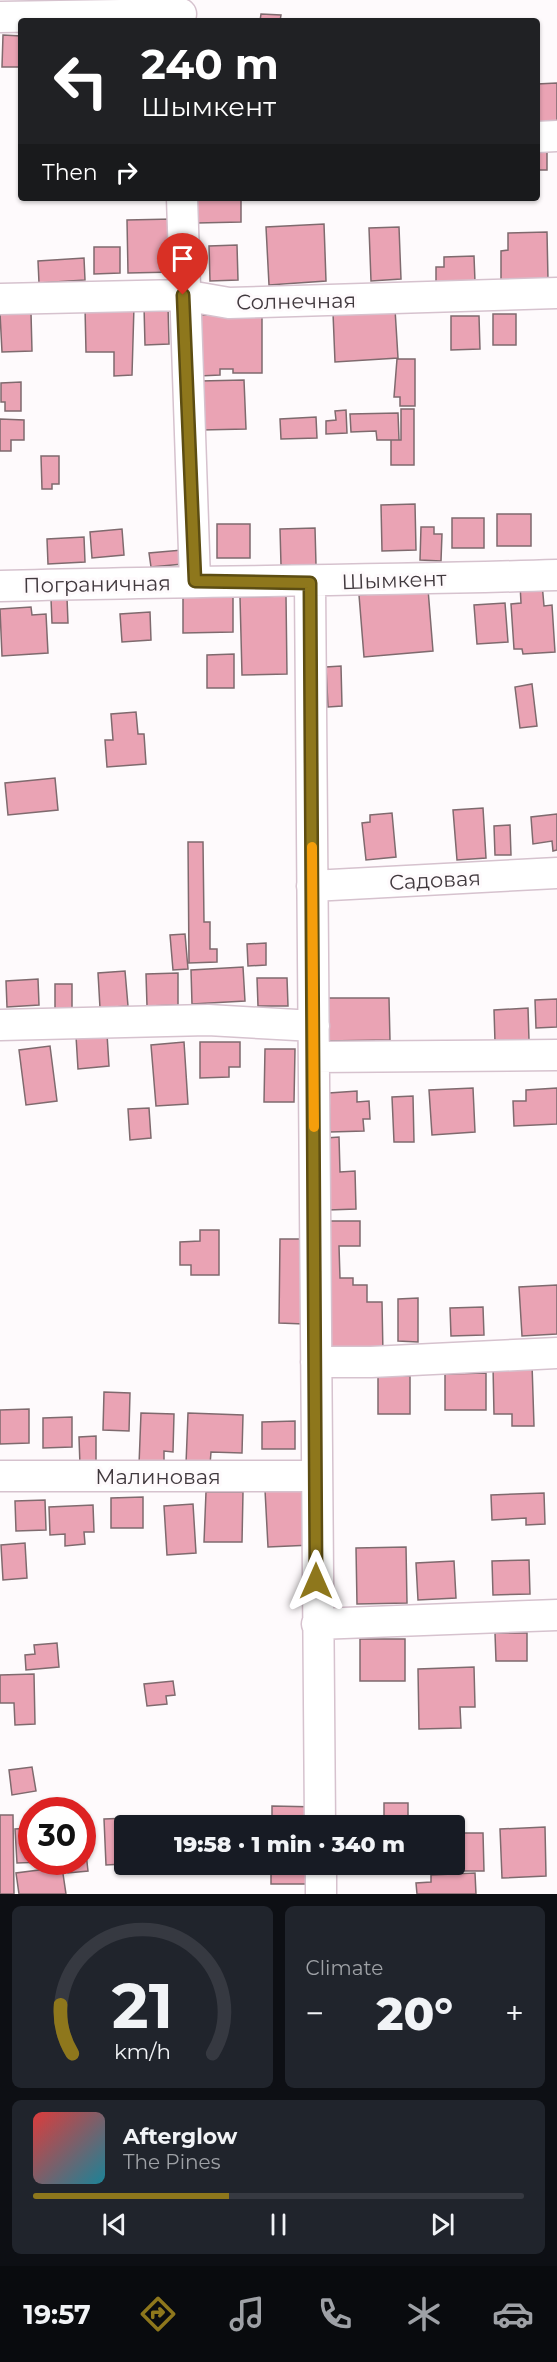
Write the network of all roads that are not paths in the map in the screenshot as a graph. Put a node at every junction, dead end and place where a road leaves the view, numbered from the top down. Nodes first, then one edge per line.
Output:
1 (181, 12) edge
2 (0, 17) edge
3 (557, 136) edge
4 (540, 137) edge
5 (182, 201) edge
6 (557, 293) edge
7 (183, 295) junction
8 (0, 299) edge
9 (557, 575) edge
10 (195, 581) junction
11 (310, 583) junction
12 (0, 586) edge
13 (557, 873) edge
14 (312, 886) junction
15 (0, 1025) edge
16 (314, 1026) junction
17 (557, 1055) edge
18 (314, 1057) junction
19 (557, 1353) edge
20 (316, 1362) junction
21 (0, 1476) edge
22 (316, 1476) junction
23 (557, 1615) edge
24 (317, 1624) junction
25 (320, 1815) edge
26 (321, 1875) edge
27 (321, 1894) edge

1 - 2 street
3 - 4 street
5 - 7 street
6 - 7 street, Солнечная
7 - 8 street, Солнечная
7 - 10 street
9 - 11 street, Шымкент
10 - 11 street, Шымкент
10 - 12 street, Пограничная
11 - 14 street
13 - 14 street, Садовая
14 - 16 street
15 - 16 street
16 - 18 street
17 - 18 street
18 - 20 street
19 - 20 street
20 - 22 street
21 - 22 street, Малиновая
22 - 24 street
23 - 24 street
24 - 25 street
26 - 27 street

